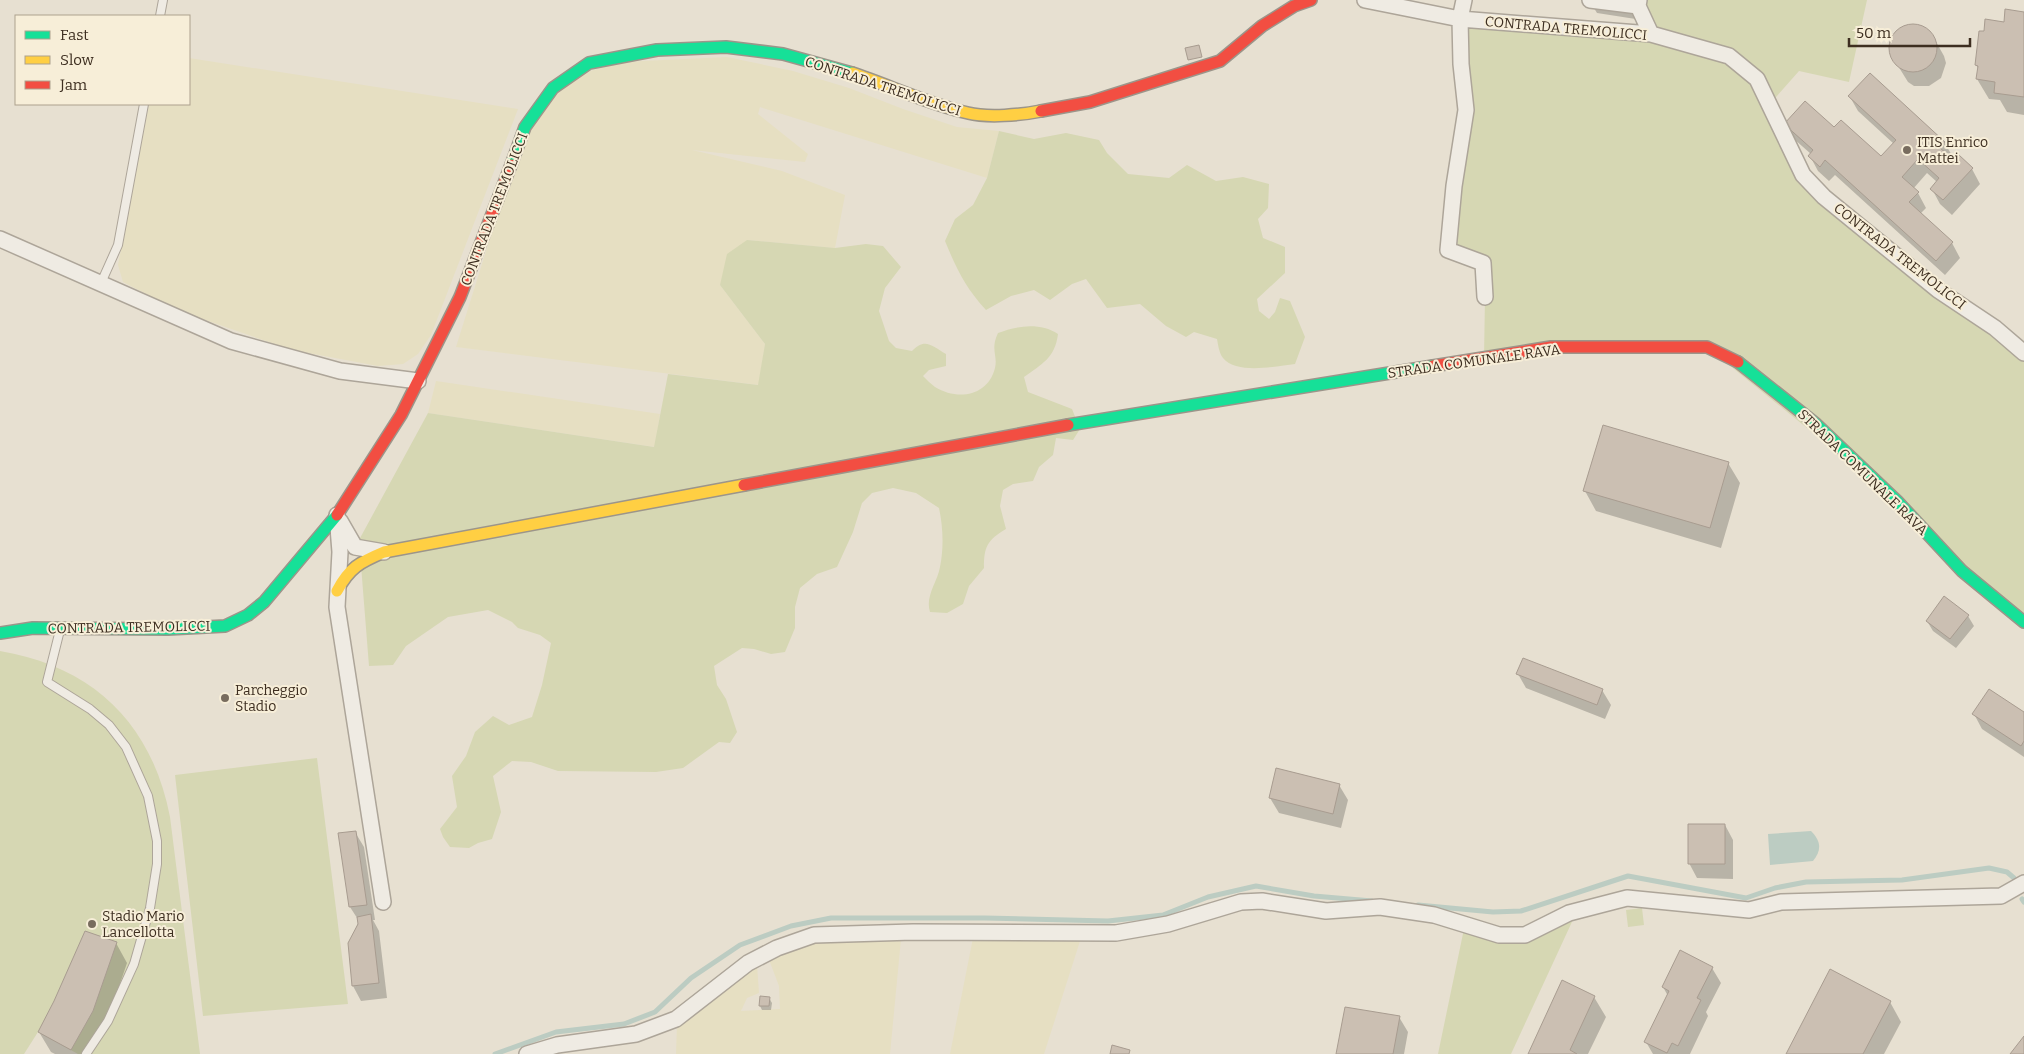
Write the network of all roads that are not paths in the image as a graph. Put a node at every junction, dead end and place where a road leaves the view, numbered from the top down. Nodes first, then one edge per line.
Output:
1 (163, 0) edge
2 (1311, 0) edge
3 (1365, 0) edge
4 (1464, 0) edge
5 (1590, 0) edge
6 (1638, 3) edge
7 (160, 15) edge
8 (1460, 19) junction
9 (1651, 34) junction
10 (144, 105) edge
11 (0, 239) edge
12 (100, 284) junction
13 (1485, 297) dead end
14 (2024, 354) edge
15 (418, 381) junction
16 (337, 515) junction
17 (355, 547) junction
18 (384, 552) junction
19 (340, 555) junction
20 (357, 564) junction
21 (337, 591) junction
22 (2024, 622) edge
23 (60, 628) junction
24 (0, 633) edge
25 (2024, 883) edge
26 (383, 902) dead end
27 (86, 1054) edge
28 (527, 1054) edge

1 - 7 lane
2 - 15 street, CONTRADA TREMOLICCI
3 - 8 street, CONTRADA TREMOLICCI
4 - 8 street
5 - 6 street
6 - 9 street
8 - 9 street, CONTRADA TREMOLICCI
8 - 13 street
9 - 14 street, CONTRADA TREMOLICCI
10 - 12 lane
11 - 12 street
12 - 15 street
15 - 16 street, CONTRADA TREMOLICCI
16 - 17 street
16 - 19 street
16 - 23 street, CONTRADA TREMOLICCI
17 - 18 street
17 - 19 street
18 - 20 street, STRADA COMUNALE RAVA
18 - 22 street, STRADA COMUNALE RAVA
19 - 20 street
19 - 21 street
20 - 21 street
21 - 26 street
23 - 24 street, CONTRADA TREMOLICCI
23 - 27 lane
25 - 28 street

